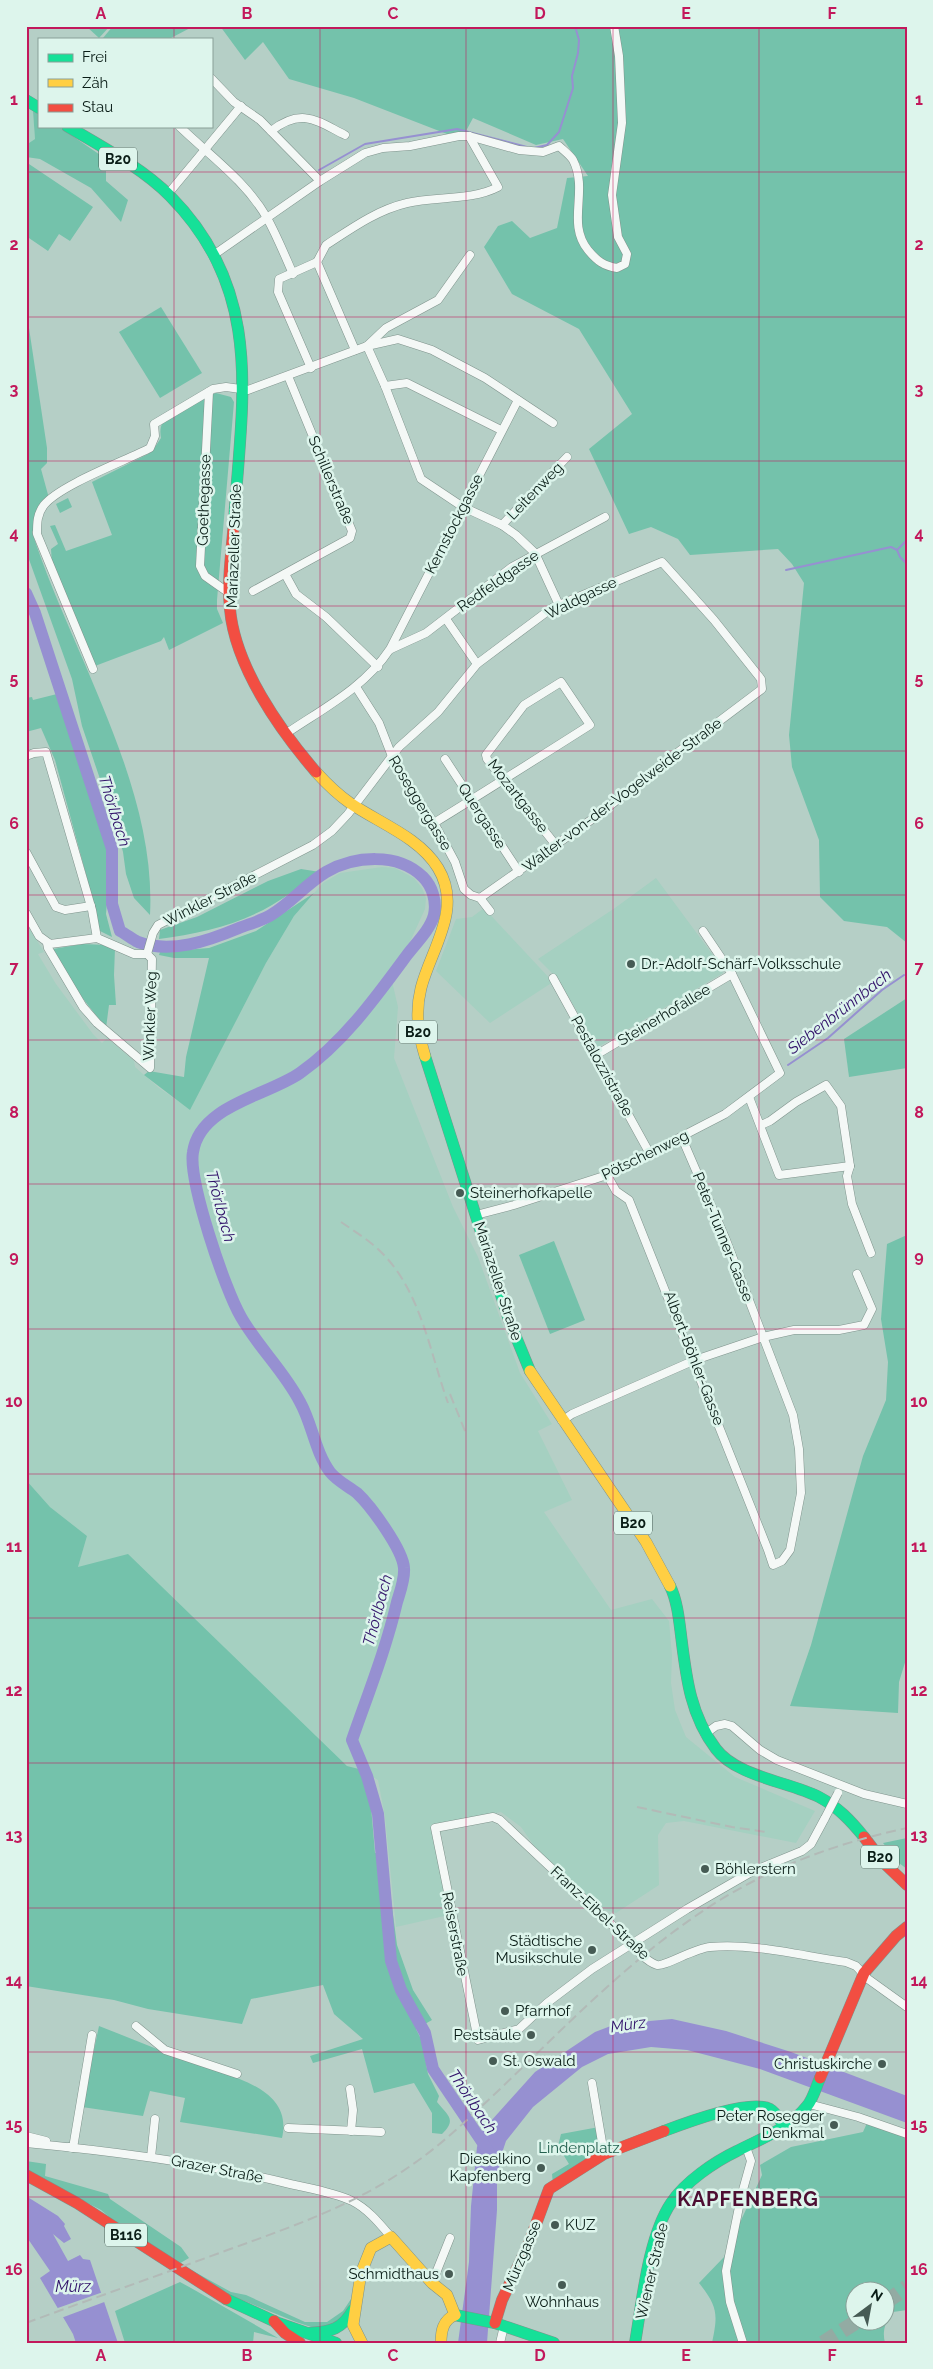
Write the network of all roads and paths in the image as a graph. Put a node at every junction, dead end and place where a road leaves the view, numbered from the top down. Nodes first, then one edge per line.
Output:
1 (614, 26) edge
2 (212, 79) edge
3 (26, 100) edge
4 (241, 106) junction
5 (38, 107) edge
6 (70, 128) edge
7 (181, 128) edge
8 (271, 131) junction
9 (345, 135) dead end
10 (469, 136) junction
11 (203, 150) junction
12 (320, 181) junction
13 (168, 194) junction
14 (267, 218) junction
15 (215, 254) junction
16 (470, 255) dead end
17 (317, 262) junction
18 (293, 274) junction
19 (367, 346) junction
20 (355, 350) junction
21 (311, 368) junction
22 (288, 376) junction
23 (385, 386) junction
24 (242, 390) junction
25 (209, 392) junction
26 (518, 400) junction
27 (553, 423) dead end
28 (501, 430) junction
29 (568, 457) dead end
30 (463, 507) junction
31 (605, 517) dead end
32 (502, 525) junction
33 (535, 553) junction
34 (285, 574) junction
35 (253, 591) dead end
36 (230, 593) junction
37 (559, 605) junction
38 (446, 619) junction
39 (390, 649) junction
40 (478, 664) junction
41 (378, 667) junction
42 (93, 669) dead end
43 (356, 687) junction
44 (762, 689) joint
45 (287, 733) junction
46 (26, 756) edge
47 (391, 758) junction
48 (445, 759) dead end
49 (504, 779) junction
50 (471, 800) junction
51 (354, 807) junction
52 (434, 823) junction
53 (555, 844) junction
54 (26, 852) edge
55 (519, 872) junction
56 (480, 898) junction
57 (91, 906) junction
58 (26, 912) edge
59 (490, 912) dead end
60 (703, 931) dead end
61 (97, 938) junction
62 (47, 943) junction
63 (149, 952) junction
64 (732, 974) junction
65 (553, 978) dead end
66 (596, 1055) junction
67 (749, 1096) junction
68 (761, 1125) junction
69 (682, 1138) junction
70 (650, 1154) junction
71 (850, 1166) junction
72 (607, 1175) junction
73 (476, 1215) junction
74 (872, 1253) dead end
75 (857, 1274) dead end
76 (763, 1337) junction
77 (695, 1360) junction
78 (562, 1421) junction
79 (768, 1550) joint
80 (706, 1734) junction
81 (839, 1789) junction
82 (907, 1804) edge
83 (435, 1828) joint
84 (907, 1885) edge
85 (907, 1927) edge
86 (632, 1945) junction
87 (864, 1973) junction
88 (907, 2007) edge
89 (136, 2026) dead end
90 (92, 2035) dead end
91 (237, 2074) dead end
92 (592, 2083) dead end
93 (350, 2089) dead end
94 (811, 2099) junction
95 (155, 2119) dead end
96 (785, 2126) junction
97 (288, 2128) dead end
98 (351, 2131) junction
99 (381, 2132) dead end
100 (907, 2134) edge
101 (26, 2136) edge
102 (26, 2143) edge
103 (746, 2147) junction
104 (73, 2148) junction
105 (604, 2154) junction
106 (151, 2157) junction
107 (26, 2176) edge
108 (391, 2237) junction
109 (450, 2238) dead end
110 (432, 2283) junction
111 (354, 2308) junction
112 (455, 2315) junction
113 (500, 2325) junction
114 (303, 2338) edge
115 (336, 2343) edge
116 (362, 2343) edge
117 (441, 2343) edge
118 (500, 2343) edge
119 (554, 2343) edge
120 (635, 2343) edge
121 (743, 2343) edge

1 - 10 street
2 - 4 street
3 - 5 main road
4 - 8 street
4 - 11 street
6 - 13 main road, Mariazeller Straße / B20
7 - 11 street
8 - 9 street
8 - 12 street
10 - 12 street
10 - 17 street
11 - 13 street
11 - 14 street
12 - 14 street
13 - 15 main road, Mariazeller Straße / B20
14 - 15 street
14 - 18 street
15 - 24 main road, Mariazeller Straße / B20
16 - 19 street
17 - 18 street
17 - 20 street
18 - 21 street
19 - 20 street
19 - 23 street
19 - 26 street
20 - 21 street
21 - 22 street
22 - 24 street
22 - 34 street, Schillerstraße
23 - 28 street
23 - 30 street
24 - 25 street
24 - 36 main road, Mariazeller Straße / B20
25 - 36 street, Goethegasse
25 - 42 street
26 - 27 street
26 - 28 street, Kernstockgasse
28 - 30 street, Kernstockgasse
29 - 32 street, Leitenweg
30 - 32 street
30 - 39 street, Kernstockgasse
31 - 33 street, Redfeldgasse
32 - 33 street
33 - 37 street
33 - 38 street, Redfeldgasse
34 - 35 street, Schillerstraße
34 - 41 street
36 - 45 main road, Mariazeller Straße / B20
37 - 40 street, Waldgasse
37 - 44 street, Waldgasse
38 - 39 street, Redfeldgasse
38 - 40 street, Redfeldgasse
39 - 41 street
40 - 47 street, Waldgasse
41 - 43 street
43 - 45 street
43 - 47 street, Roseggergasse
44 - 53 street, Walter-von-der-Vogelweide-Straße
45 - 51 main road, Mariazeller Straße / B20
46 - 57 street
47 - 51 street, Waldgasse
47 - 52 street, Roseggergasse
48 - 50 street, Quergasse
49 - 49 street, Mozartgasse
49 - 50 street
49 - 53 street, Mozartgasse
50 - 52 street
50 - 55 street, Quergasse
51 - 63 street, Winkler Straße
51 - 73 main road, Mariazeller Straße / B20
52 - 56 street, Roseggergasse
53 - 55 street, Walter-von-der-Vogelweide-Straße
54 - 57 street
55 - 56 street, Walter-von-der-Vogelweide-Straße
56 - 59 street, Roseggergasse
57 - 61 street
58 - 62 street
60 - 64 street, Pötschenweg
61 - 62 street
61 - 63 street
62 - 63 street, Winkler Weg
64 - 66 street, Steinerhofallee
64 - 67 street, Pötschenweg
65 - 66 street, Pestalozzistraße
66 - 70 street, Pestalozzistraße
67 - 68 street
67 - 69 street, Pötschenweg
68 - 71 street
68 - 71 street
69 - 70 street, Pötschenweg
69 - 76 street, Peter-Tunner-Gasse
70 - 72 street, Pötschenweg
71 - 74 street
72 - 73 street, Pötschenweg
72 - 77 street, Albert-Böhler-Gasse
73 - 78 main road, Mariazeller Straße / B20
75 - 76 street
76 - 77 street
76 - 79 street, Peter-Tunner-Gasse
77 - 78 street
77 - 79 street, Albert-Böhler-Gasse
78 - 80 main road, Mariazeller Straße / B20
80 - 81 street
80 - 84 main road, Mariazeller Straße / B20
81 - 82 street
81 - 86 street, bridge
83 - 86 street, Franz-Eibel-Straße
83 - 86 street, Reiserstraße
85 - 87 main road
86 - 87 street, Franz-Eibel-Straße
87 - 88 street
87 - 94 main road
89 - 91 street
90 - 104 street
92 - 105 street
93 - 98 street
94 - 96 main road, Wiener Straße
94 - 100 street
95 - 106 street
96 - 103 main road, Wiener Straße
96 - 105 main road
97 - 98 street
98 - 99 street
101 - 104 street
102 - 104 street, Grazer Straße
103 - 120 main road, Wiener Straße
103 - 121 street
104 - 106 street, Grazer Straße
105 - 113 main road, Mürzgasse
106 - 108 street, Grazer Straße
107 - 114 main road, B116
108 - 110 main road, Grazer Straße
108 - 111 main road
109 - 110 street
110 - 112 main road, Grazer Straße
111 - 114 main road
111 - 116 main road
112 - 113 main road
112 - 117 main road
113 - 118 street, Mürzgasse
113 - 119 main road
114 - 115 main road, B116

